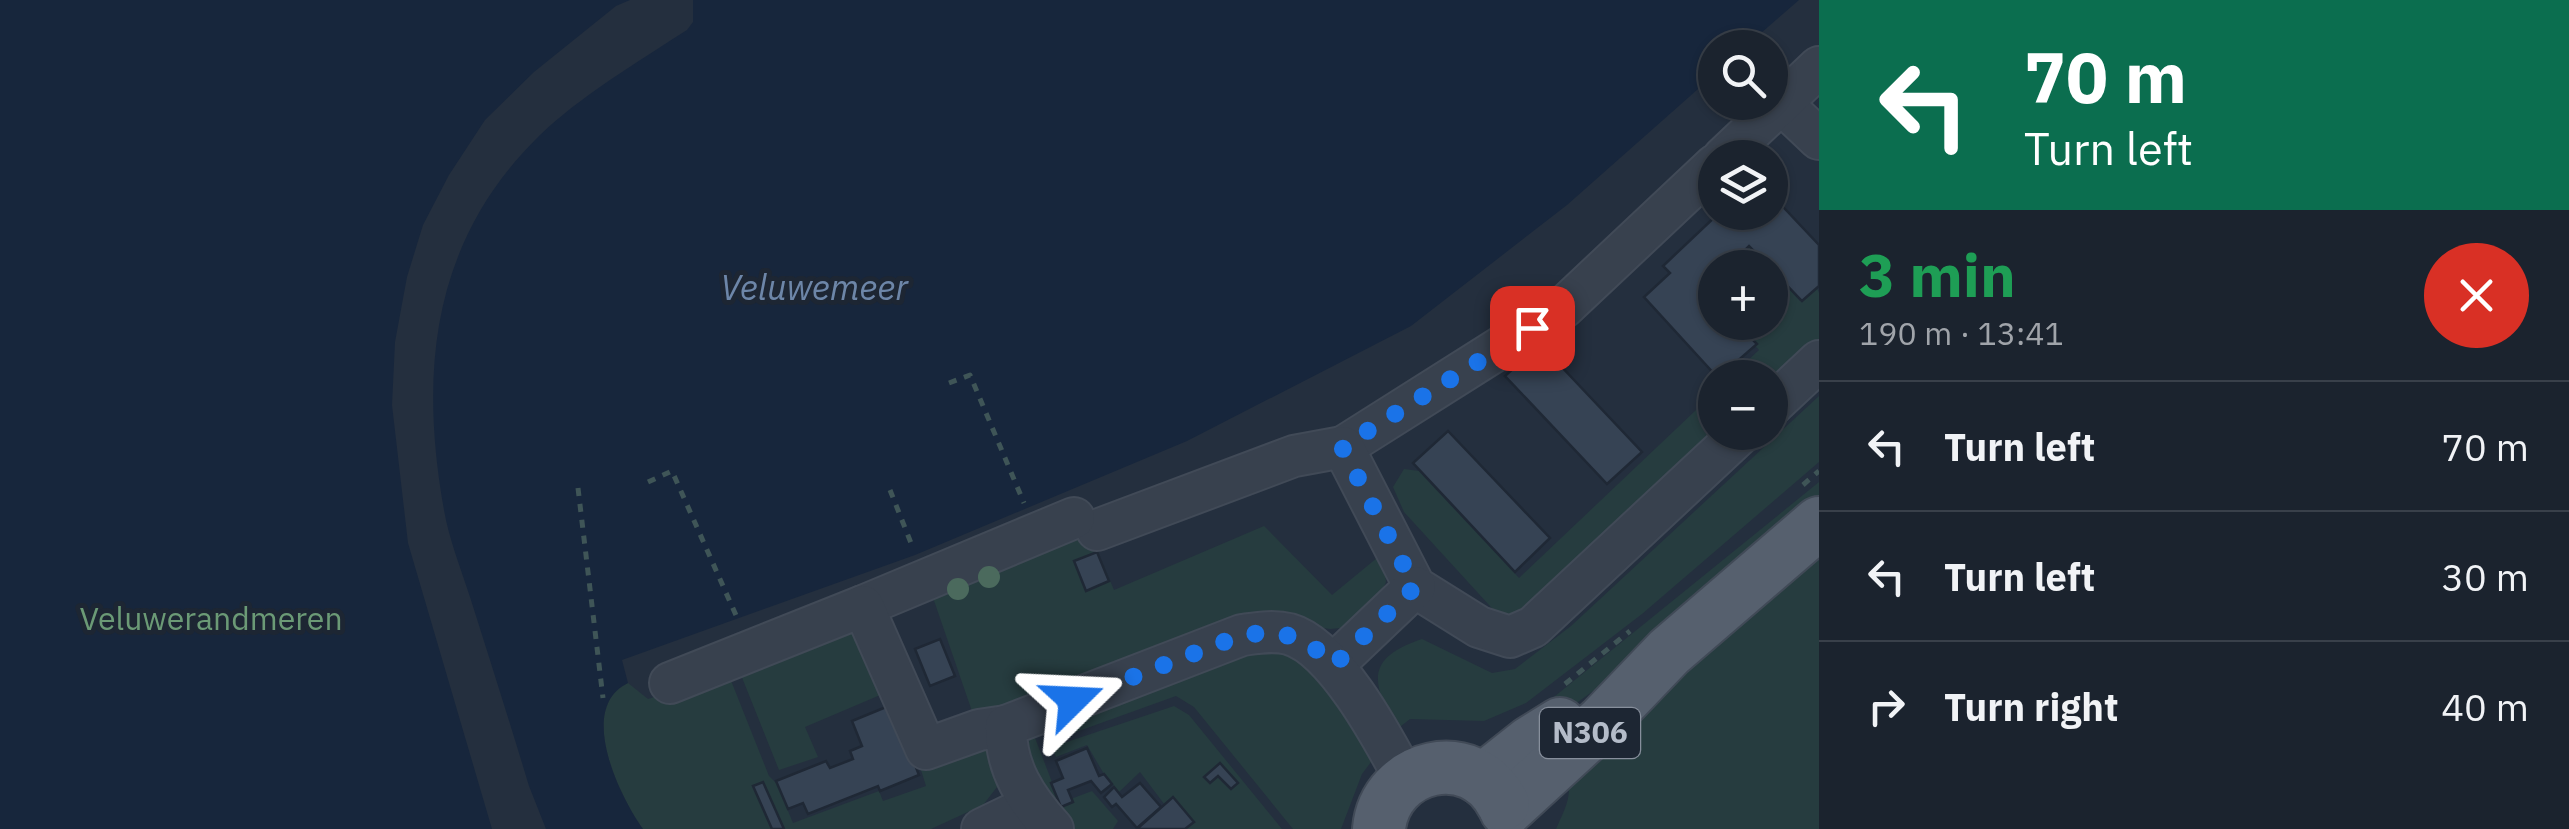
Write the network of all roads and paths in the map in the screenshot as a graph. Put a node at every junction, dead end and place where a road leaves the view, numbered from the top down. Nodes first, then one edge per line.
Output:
1 (1819, 68) edge
2 (1788, 97) edge
3 (1788, 109) edge
4 (1764, 120) edge
5 (1819, 139) edge
6 (1742, 140) edge
7 (1698, 181) edge
8 (1819, 361) edge
9 (949, 383) dead end
10 (1788, 389) edge
11 (1342, 447) junction
12 (1723, 450) edge
13 (648, 482) dead end
14 (578, 488) dead end
15 (890, 490) dead end
16 (1819, 524) edge
17 (1035, 533) junction
18 (925, 580) junction
19 (1415, 587) junction
20 (862, 606) junction
21 (750, 651) junction
22 (1334, 665) junction
23 (670, 683) dead end
24 (603, 698) dead end
25 (1006, 726) junction
26 (1405, 779) junction
27 (1500, 806) edge
28 (1043, 817) edge
29 (982, 829) edge
30 (1378, 829) edge

1 - 2 street
3 - 5 street
4 - 6 street
7 - 11 street
8 - 10 street
9 - 17 path
11 - 17 street
11 - 19 street
12 - 19 street
13 - 21 path
14 - 24 path
15 - 18 path
16 - 27 main road, N306
17 - 18 street
18 - 20 street
19 - 22 street
20 - 21 street
20 - 25 street
21 - 23 street
22 - 25 street
22 - 26 street
25 - 28 street
26 - 27 main road, N306
26 - 30 main road
28 - 29 street

